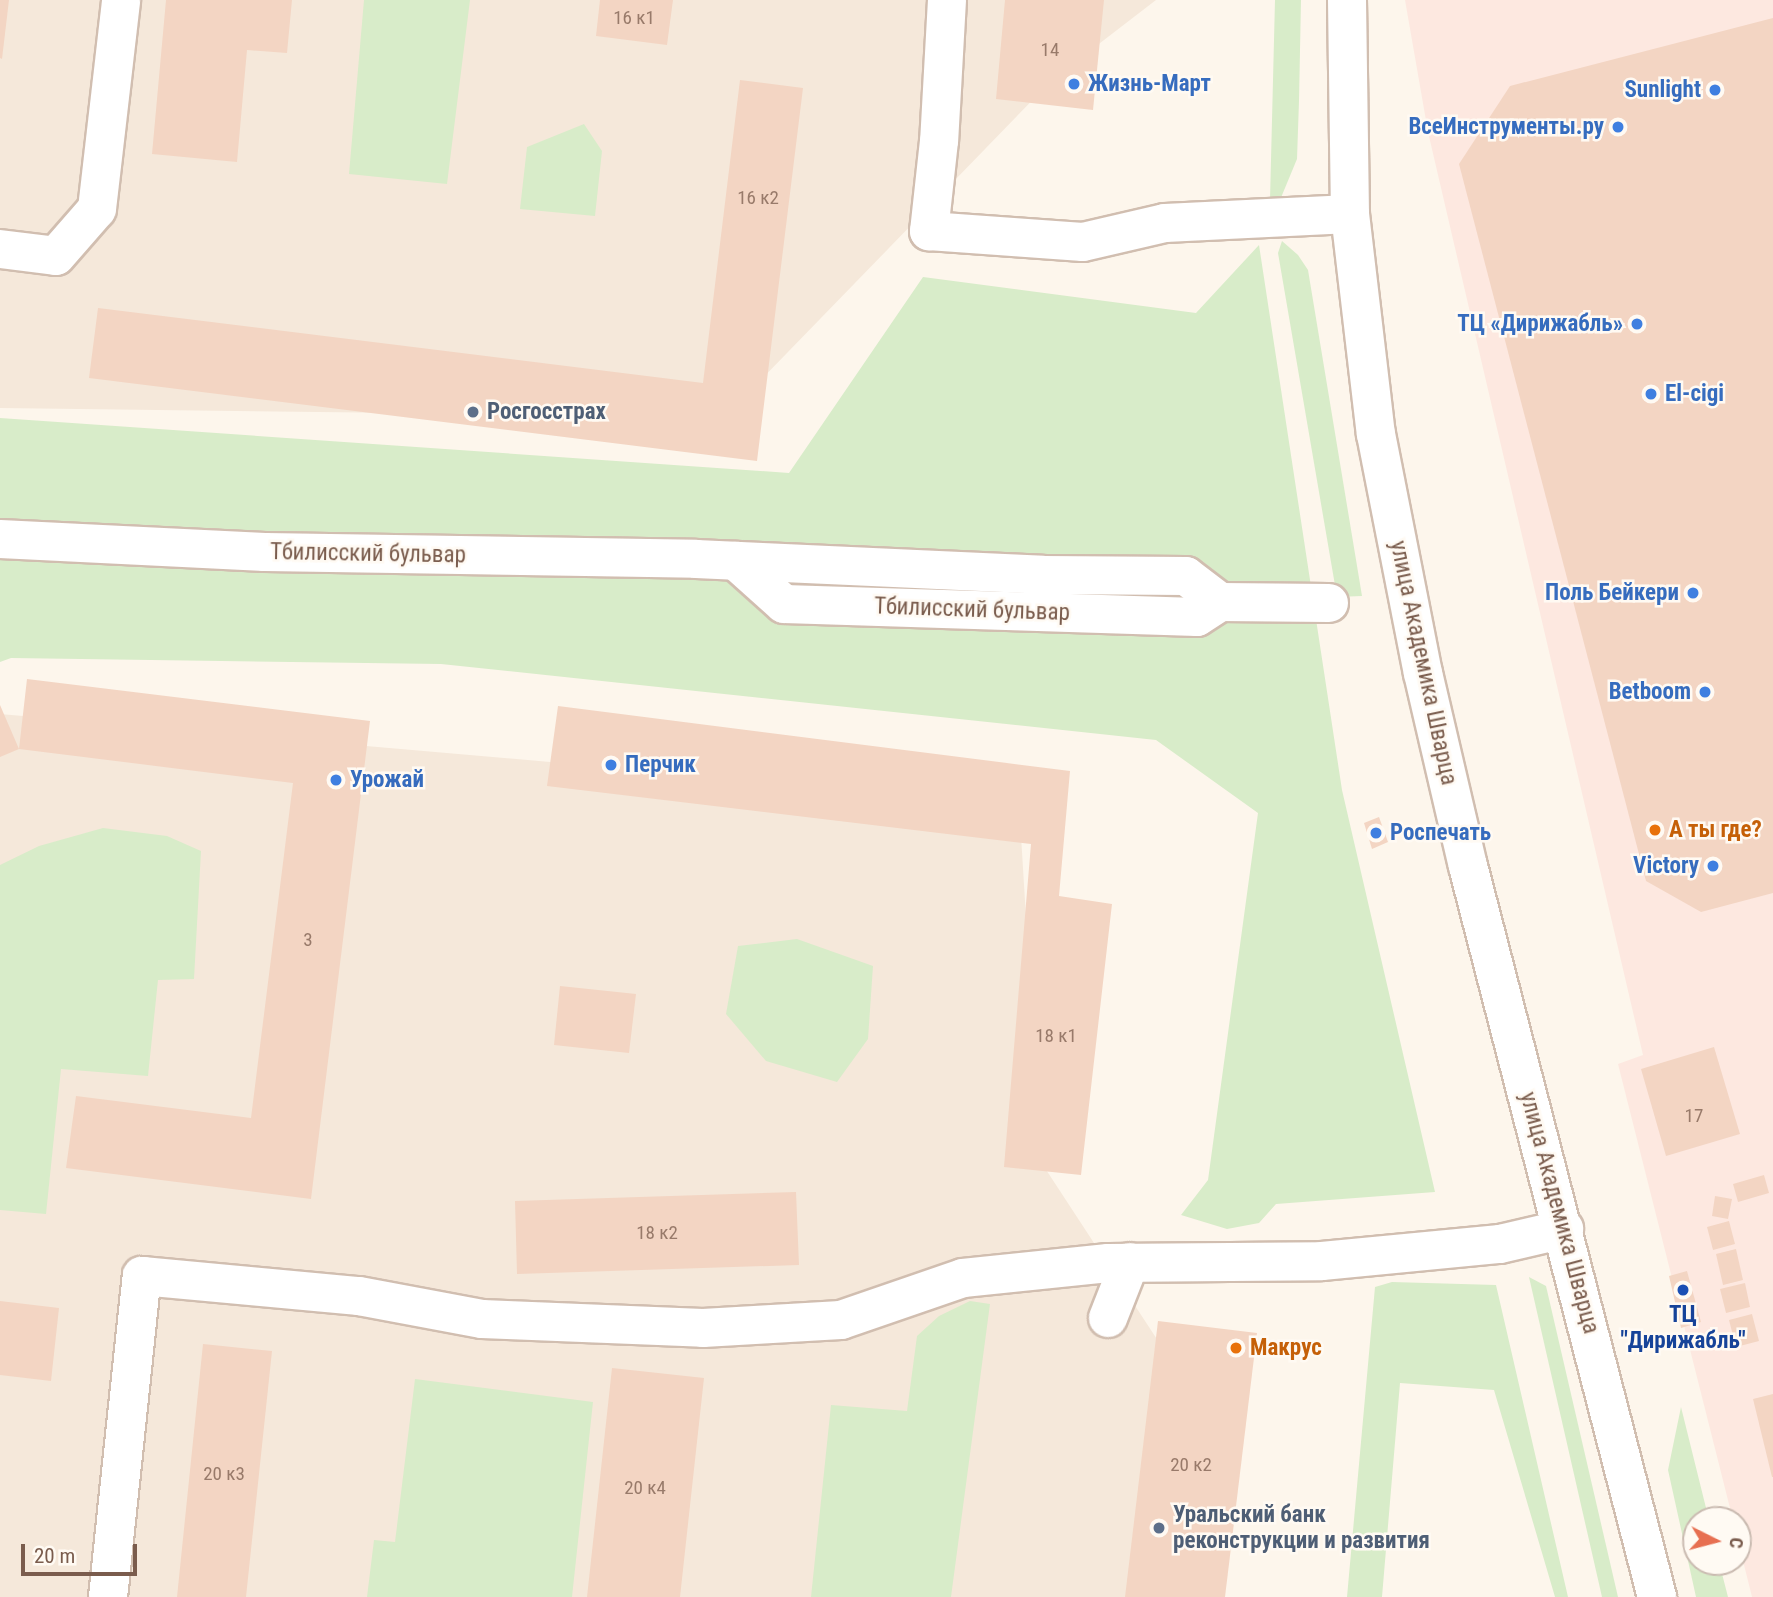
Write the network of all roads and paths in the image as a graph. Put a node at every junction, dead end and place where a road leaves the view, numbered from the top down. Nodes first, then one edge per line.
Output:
1 (121, 0) edge
2 (947, 0) edge
3 (1347, 0) edge
4 (1350, 214) junction
5 (0, 249) edge
6 (0, 539) edge
7 (1329, 603) dead end
8 (1564, 1229) junction
9 (1130, 1262) junction
10 (1108, 1318) dead end
11 (108, 1597) edge
12 (1657, 1597) edge

1 - 5 street
2 - 4 street
3 - 4 street, улица Академика Шварца
4 - 8 street, улица Академика Шварца
6 - 7 street, Тбилисский бульвар
8 - 9 street
8 - 12 street, улица Академика Шварца
9 - 10 street
9 - 11 street

